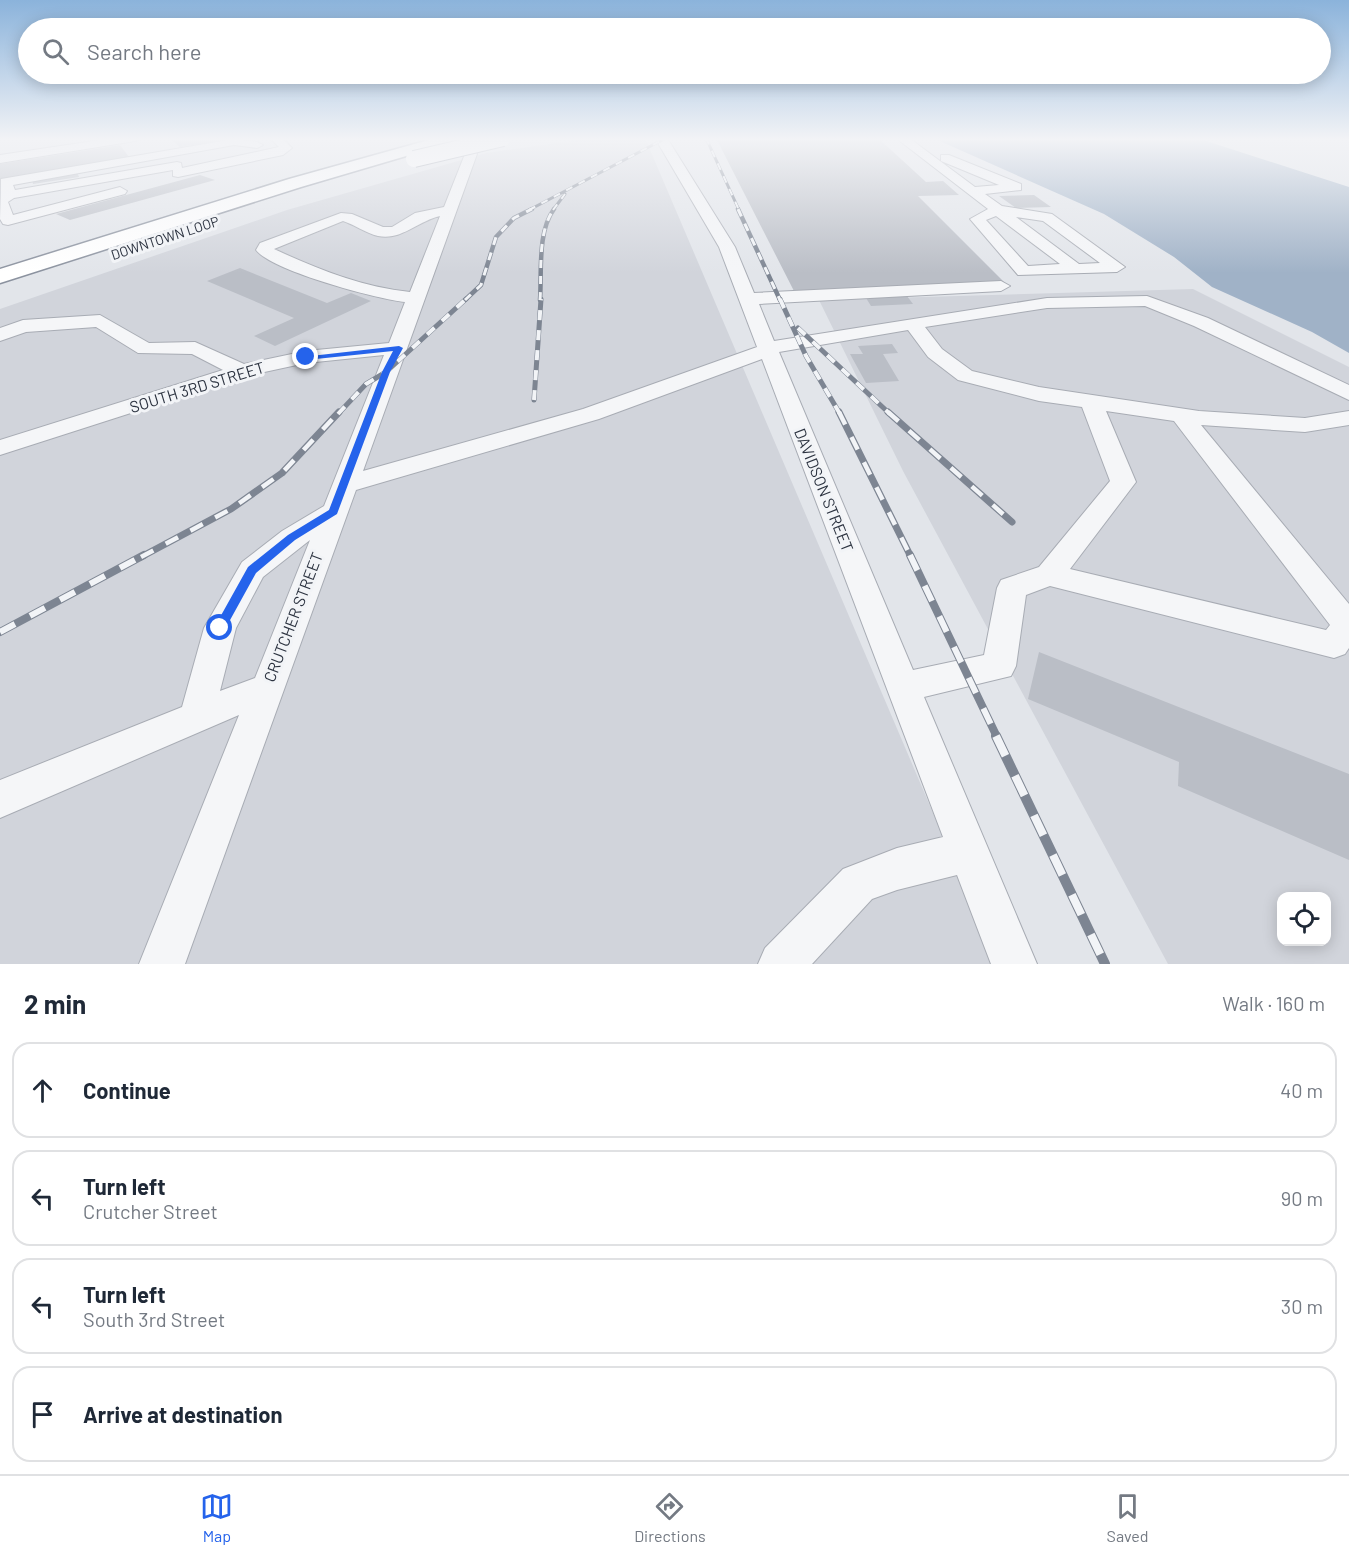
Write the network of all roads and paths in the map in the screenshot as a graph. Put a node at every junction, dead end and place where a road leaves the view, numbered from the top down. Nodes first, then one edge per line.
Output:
1 (27, 183) edge
2 (149, 183) edge
3 (305, 183) edge
4 (325, 183) edge
5 (460, 183) edge
6 (688, 183) edge
7 (962, 183) edge
8 (1006, 183) edge
9 (5, 186) edge
10 (973, 191) junction
11 (240, 201) junction
12 (450, 210) junction
13 (998, 210) junction
14 (0, 262) edge
15 (1076, 269) junction
16 (0, 276) edge
17 (1001, 286) dead end
18 (0, 292) edge
19 (418, 298) junction
20 (748, 298) junction
21 (913, 324) junction
22 (0, 335) edge
23 (399, 348) junction
24 (769, 351) junction
25 (241, 371) junction
26 (1349, 393) edge
27 (1092, 403) junction
28 (1181, 415) junction
29 (1349, 418) edge
30 (0, 448) edge
31 (338, 499) junction
32 (1050, 575) junction
33 (902, 687) junction
34 (266, 688) junction
35 (196, 718) junction
36 (0, 799) edge
37 (968, 852) junction
38 (162, 964) edge
39 (781, 964) edge
40 (1014, 964) edge

1 - 9 street
2 - 9 street
3 - 11 highway, DOWNTOWN LOOP
4 - 18 highway, DOWNTOWN LOOP
5 - 12 street, CRUTCHER STREET
6 - 20 street, DAVIDSON STREET
7 - 10 street
8 - 10 street
10 - 13 street
11 - 14 highway
11 - 16 highway, DOWNTOWN LOOP
12 - 19 street, CRUTCHER STREET
12 - 19 street
13 - 15 street
13 - 15 street
13 - 15 street
17 - 20 street
19 - 23 street, CRUTCHER STREET
20 - 24 street, DAVIDSON STREET
21 - 24 street
21 - 26 street
21 - 27 street
22 - 25 street
23 - 25 street, SOUTH 3RD STREET
23 - 31 street, CRUTCHER STREET
24 - 31 street
24 - 33 street, DAVIDSON STREET
25 - 30 street, SOUTH 3RD STREET
27 - 28 street
27 - 32 street
28 - 29 street
28 - 32 street
31 - 34 street, CRUTCHER STREET
31 - 35 street
32 - 33 street
33 - 37 street, DAVIDSON STREET
34 - 35 street
34 - 38 street, CRUTCHER STREET
35 - 36 street
37 - 39 street
37 - 40 street, DAVIDSON STREET

